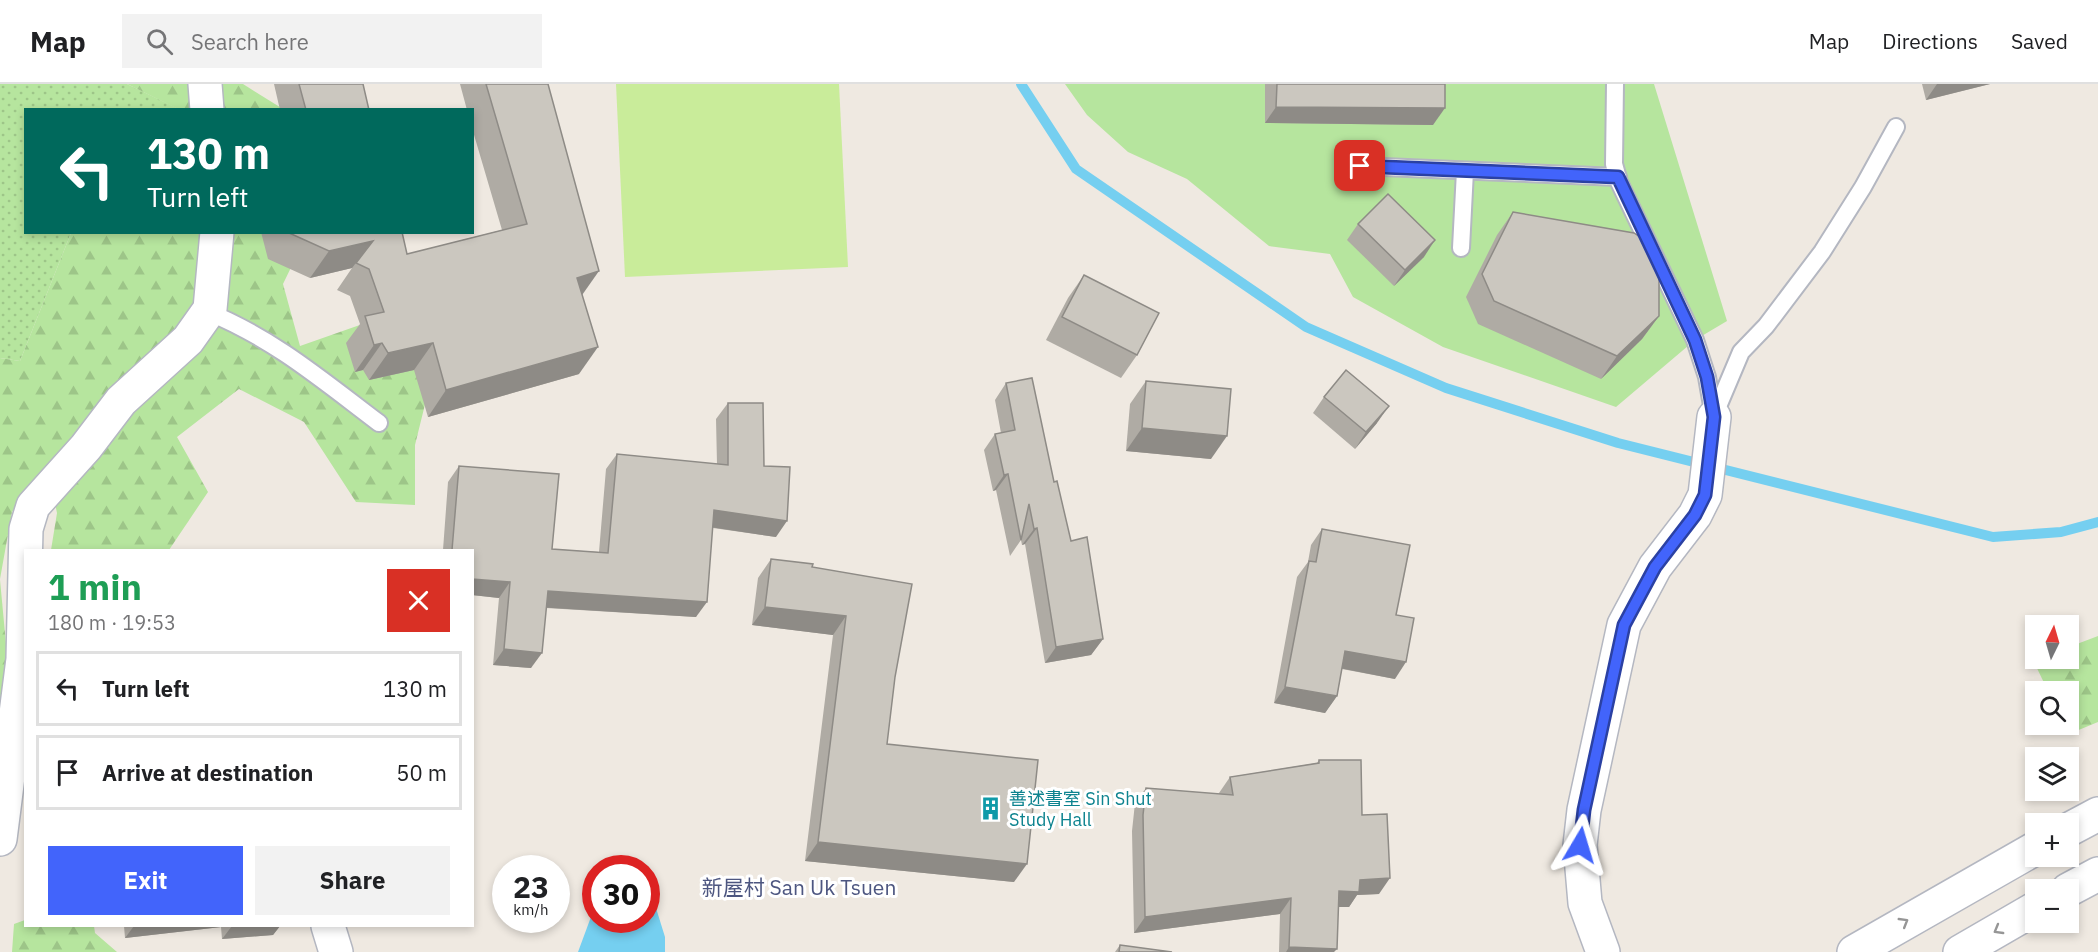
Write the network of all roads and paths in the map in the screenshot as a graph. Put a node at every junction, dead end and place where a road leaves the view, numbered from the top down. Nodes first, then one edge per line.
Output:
1 (205, 84) edge
2 (1615, 84) edge
3 (207, 108) edge
4 (1896, 127) dead end
5 (1360, 166) dead end
6 (1465, 171) junction
7 (1618, 177) junction
8 (218, 234) edge
9 (1461, 248) dead end
10 (208, 312) junction
11 (1714, 417) junction
12 (379, 423) dead end
13 (26, 549) edge
14 (24, 616) edge
15 (19, 744) edge
16 (2098, 814) edge
17 (2079, 824) edge
18 (0, 839) edge
19 (2025, 854) edge
20 (2098, 874) edge
21 (2079, 884) edge
22 (2025, 914) edge
23 (328, 927) edge
24 (336, 952) edge
25 (1604, 952) edge
26 (1854, 952) edge
27 (1960, 952) edge

1 - 3 street
2 - 7 lane
4 - 11 lane
5 - 6 lane
6 - 7 lane
6 - 9 lane
7 - 11 lane
8 - 10 street
10 - 12 lane
10 - 13 street
11 - 25 street
14 - 15 street
15 - 18 street
16 - 17 street
26 -> 19 street
20 - 21 street
22 -> 27 street
23 - 24 street

